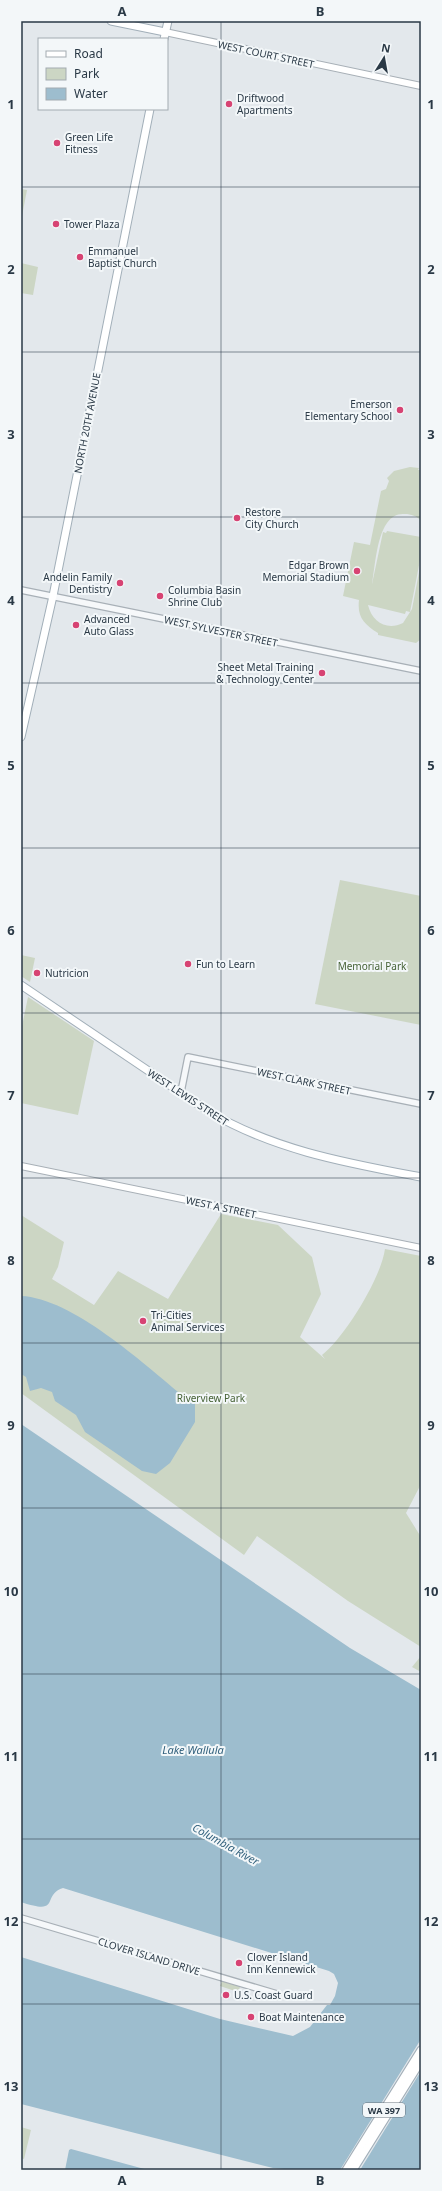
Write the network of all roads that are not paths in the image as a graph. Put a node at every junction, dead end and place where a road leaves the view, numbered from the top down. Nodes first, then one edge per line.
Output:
1 (111, 21) edge
2 (168, 21) edge
3 (165, 36) edge
4 (421, 86) edge
5 (150, 110) edge
6 (21, 590) edge
7 (52, 596) junction
8 (421, 671) edge
9 (21, 737) edge
10 (21, 985) edge
11 (181, 1092) junction
12 (421, 1104) edge
13 (21, 1166) edge
14 (421, 1177) edge
15 (421, 1248) edge
16 (21, 1918) edge
17 (277, 1994) dead end
18 (421, 2050) edge
19 (421, 2061) edge
20 (346, 2170) edge
21 (353, 2170) edge

1 - 3 main road, WEST COURT STREET
2 - 3 main road
3 - 4 main road, WEST COURT STREET
5 - 7 main road, NORTH 20TH AVENUE
6 - 7 street, WEST SYLVESTER STREET
7 - 8 street, WEST SYLVESTER STREET
7 - 9 main road, NORTH 20TH AVENUE
10 - 11 main road, WEST LEWIS STREET
11 - 12 street, WEST CLARK STREET
11 - 14 main road, WEST LEWIS STREET
13 - 15 main road, WEST A STREET
16 - 17 street, CLOVER ISLAND DRIVE
18 - 20 main road, WA 397
19 - 21 main road, WA 397

